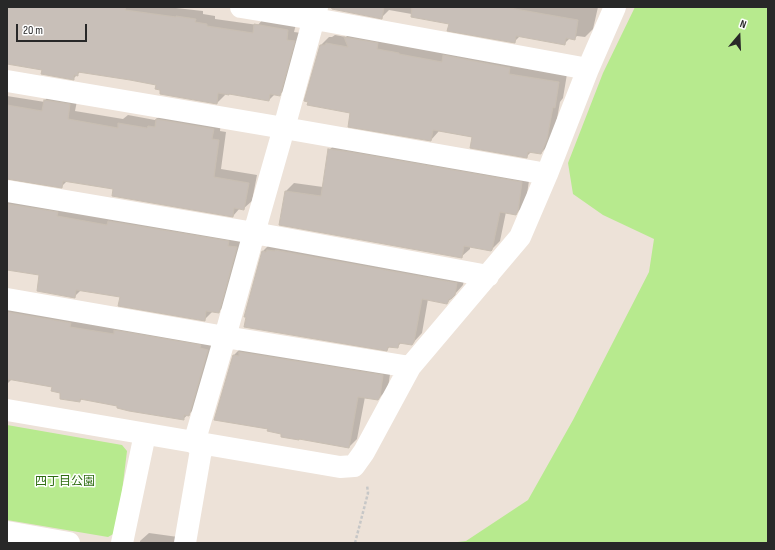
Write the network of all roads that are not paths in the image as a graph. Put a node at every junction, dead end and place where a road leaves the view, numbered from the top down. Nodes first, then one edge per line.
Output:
1 (240, 7) edge
2 (615, 7) edge
3 (315, 13) edge
4 (588, 69) junction
5 (7, 81) edge
6 (284, 128) junction
7 (547, 174) junction
8 (7, 191) edge
9 (254, 233) junction
10 (488, 276) junction
11 (7, 299) edge
12 (225, 337) junction
13 (410, 367) junction
14 (7, 410) edge
15 (145, 434) junction
16 (198, 444) junction
17 (7, 532) edge
18 (69, 543) edge
19 (122, 543) edge
20 (185, 543) edge

1 - 3 street
2 - 4 street
3 - 4 street
3 - 6 street
4 - 7 street
5 - 6 street
6 - 7 street
6 - 9 street
7 - 10 street
8 - 9 street
9 - 10 street
9 - 12 street
10 - 13 street
11 - 12 street
12 - 13 street
12 - 16 street
13 - 16 street
14 - 15 street
15 - 16 street
15 - 19 street
16 - 20 street
17 - 18 street

